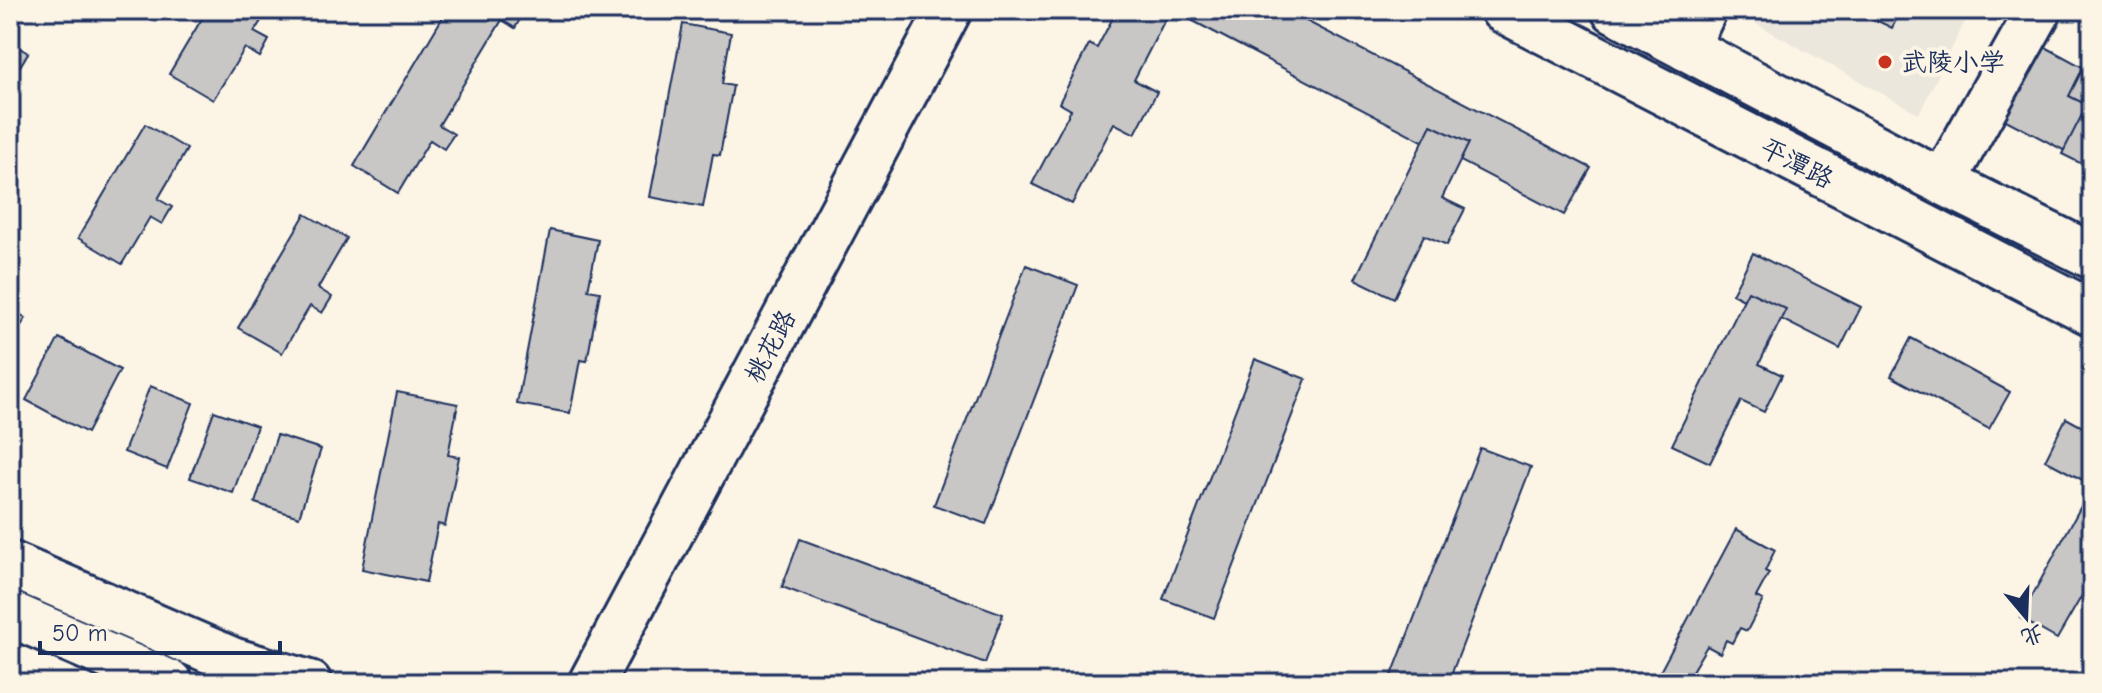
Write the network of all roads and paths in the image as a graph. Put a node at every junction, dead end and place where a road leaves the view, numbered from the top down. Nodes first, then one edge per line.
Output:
1 (949, 10) edge
2 (1503, 10) edge
3 (1614, 10) edge
4 (2039, 10) edge
5 (1695, 29) edge
6 (1943, 182) junction
7 (2092, 256) edge
8 (2092, 313) edge
9 (10, 564) edge
10 (10, 614) edge
11 (170, 683) edge
12 (309, 683) edge
13 (591, 683) edge

1 - 13 street, 桃花路
2 - 8 street, 平潭路
3 - 5 street, 平潭路
4 - 6 street
5 - 6 street, 平潭路
6 - 7 street, 平潭路
9 - 12 street
10 - 11 street

